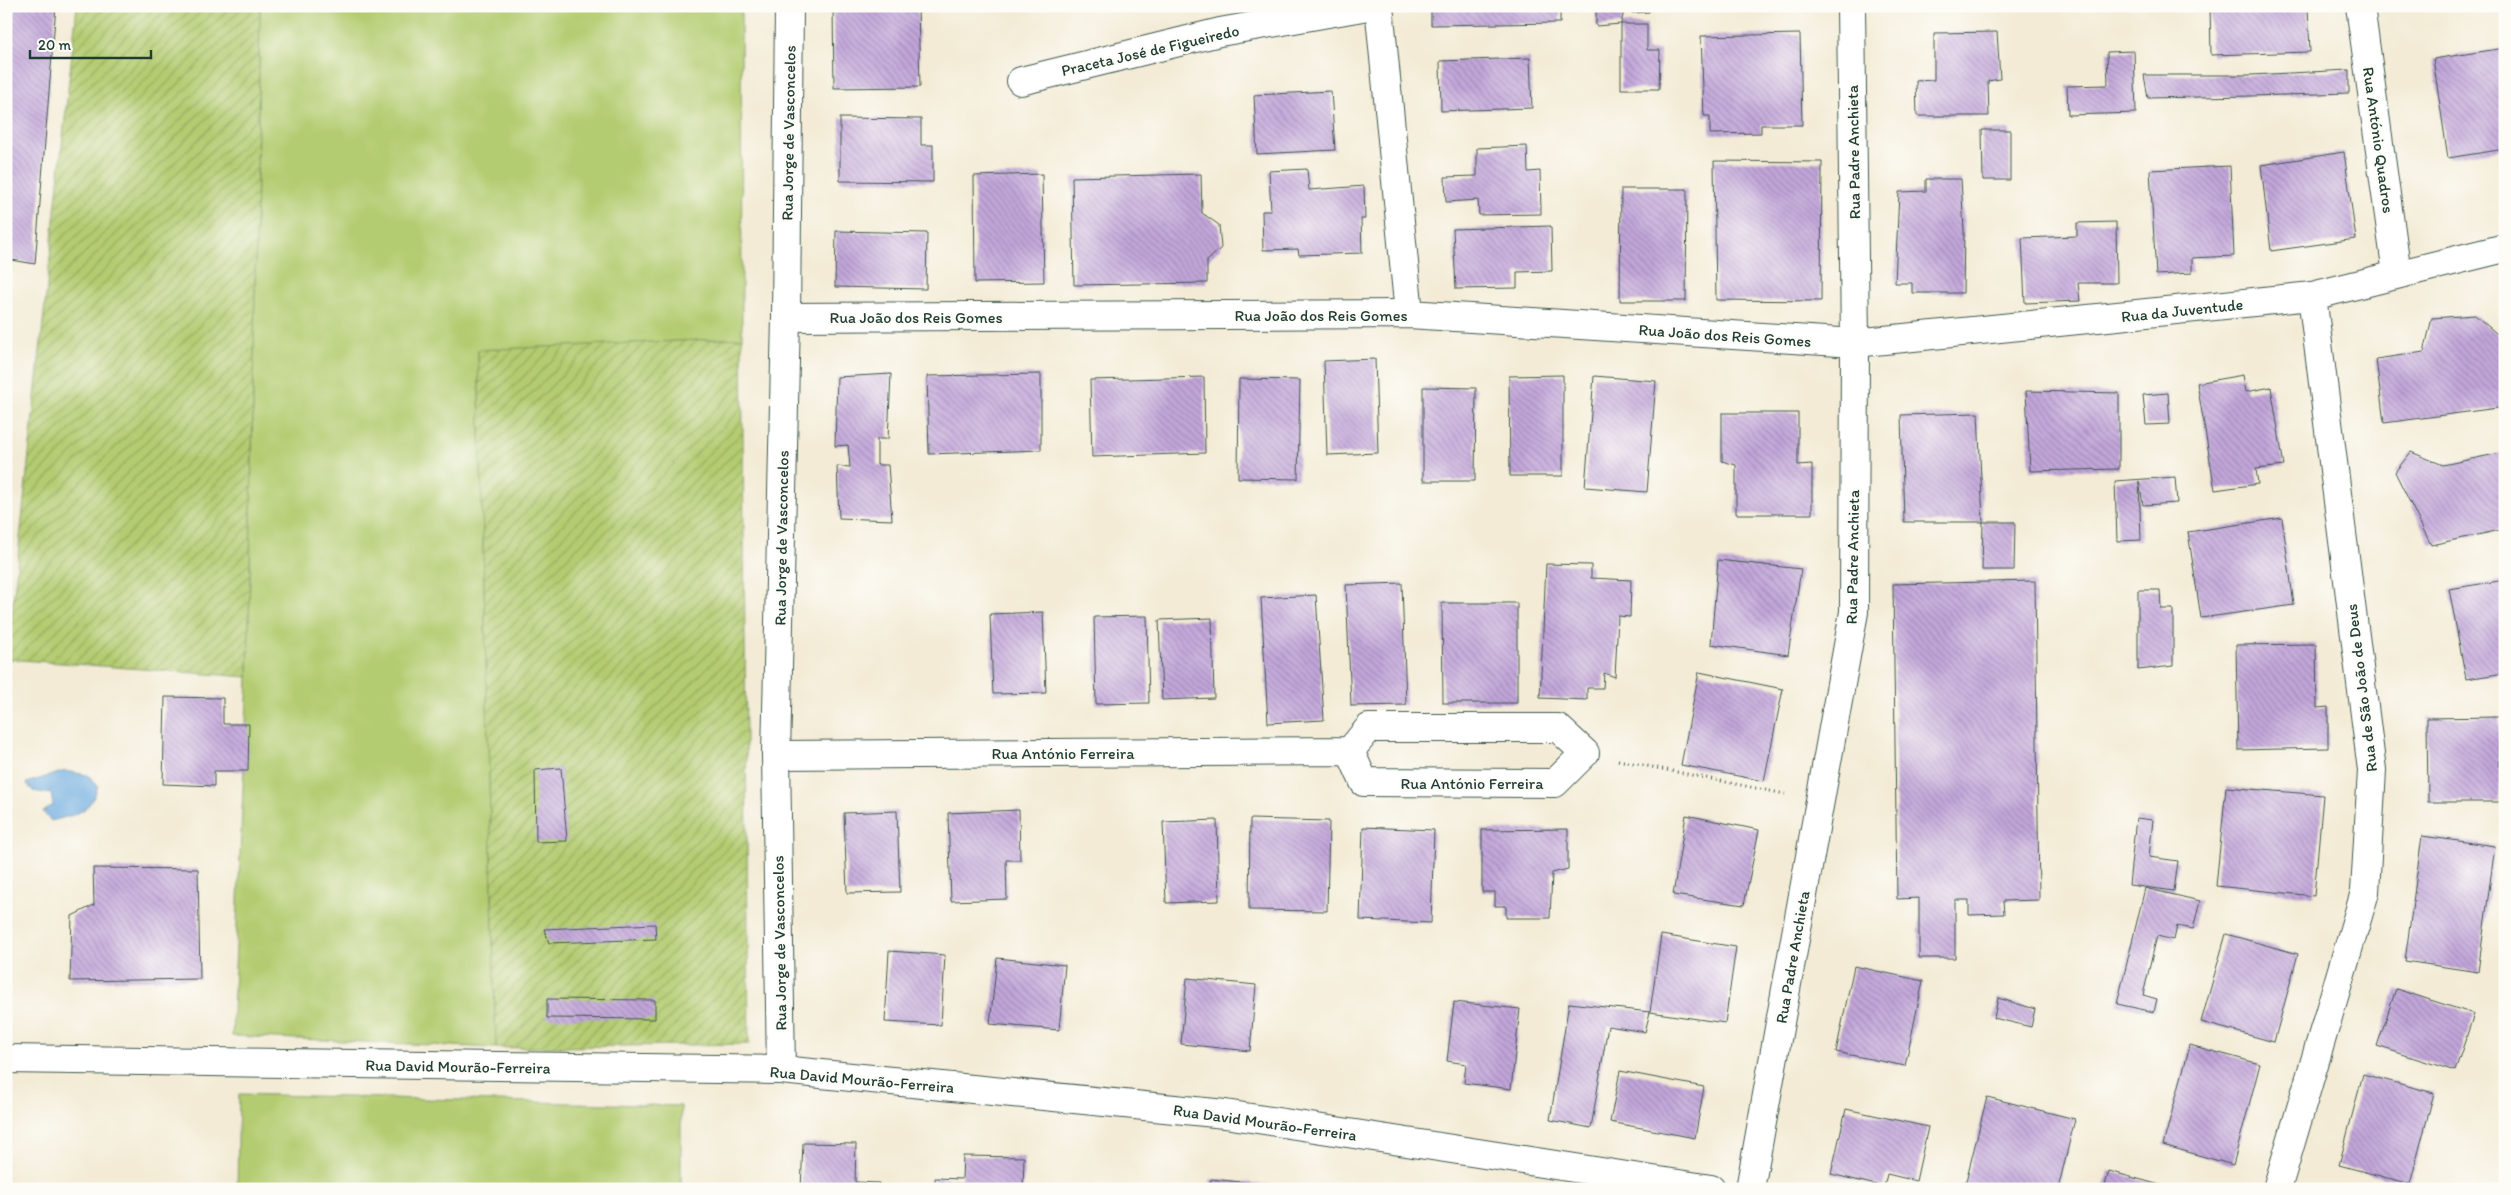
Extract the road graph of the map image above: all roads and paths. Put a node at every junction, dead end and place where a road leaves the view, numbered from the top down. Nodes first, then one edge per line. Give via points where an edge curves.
1 (789, 6) edge
2 (1368, 6) edge
3 (1379, 6) edge
4 (1851, 6) edge
5 (2360, 6) edge
6 (1021, 81) dead end
7 (2505, 248) edge
8 (2397, 274) junction
9 (2312, 296) junction
10 (1409, 314) junction
11 (786, 317) junction
12 (1855, 343) junction
13 (1350, 752) junction
14 (1585, 753) junction
15 (776, 756) junction
16 (1820, 801) junction
17 (6, 1060) edge
18 (781, 1070) junction
19 (1711, 1189) edge
20 (1750, 1189) edge
21 (2276, 1189) edge

1 - 11 street, Rua Jorge de Vasconcelos
2 - 6 street, Praceta José de Figueiredo via 1220,32
3 - 10 street
4 - 12 street, Rua Padre Anchieta
5 - 8 street, Rua António Quadros
7 - 8 street, Rua da Juventude
8 - 9 street, Rua da Juventude
9 - 12 street, Rua da Juventude
9 - 21 street, Rua de São João de Deus via 2372,770 2365,892
10 - 11 street, Rua João dos Reis Gomes
10 - 12 street, Rua João dos Reis Gomes
11 - 15 street, Rua Jorge de Vasconcelos
12 - 16 street, Rua Padre Anchieta via 1854,612
13 - 14 street via 1369,728 1558,728
13 - 14 street, Rua António Ferreira via 1364,782 1555,783
13 - 15 street, Rua António Ferreira
14 - 16 path
15 - 18 street, Rua Jorge de Vasconcelos
16 - 20 street, Rua Padre Anchieta
17 - 18 street, Rua David Mourão-Ferreira
18 - 19 street, Rua David Mourão-Ferreira via 1225,1114

